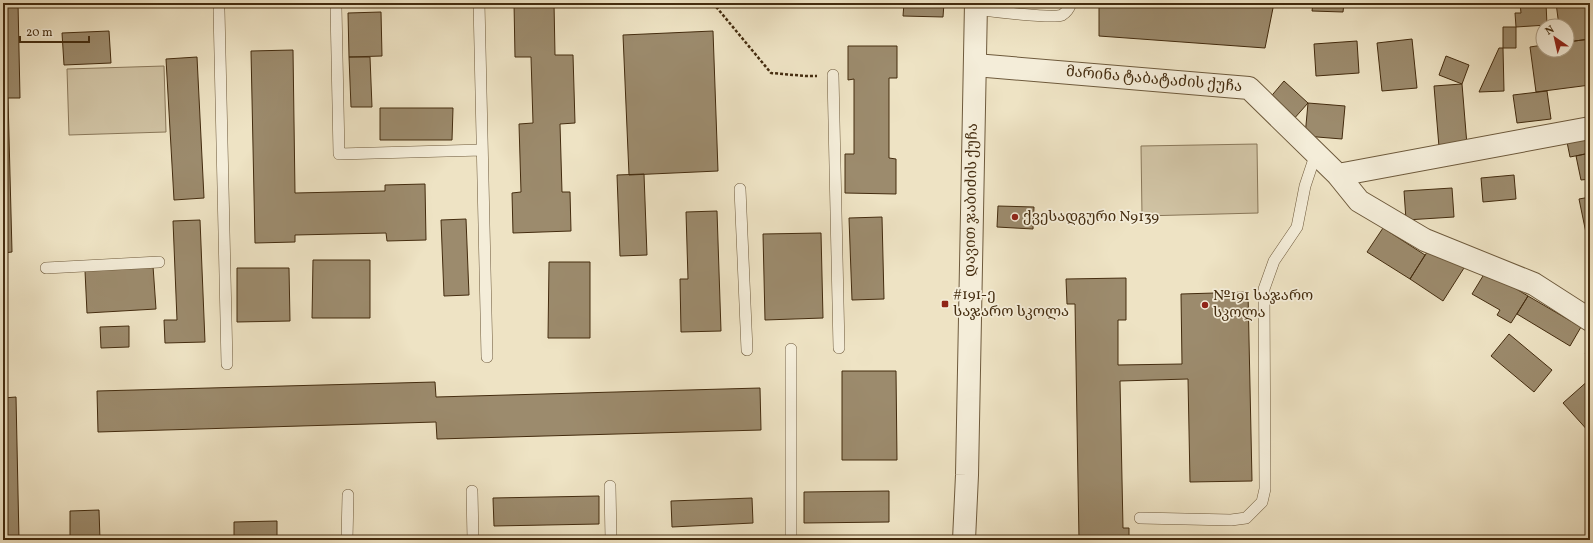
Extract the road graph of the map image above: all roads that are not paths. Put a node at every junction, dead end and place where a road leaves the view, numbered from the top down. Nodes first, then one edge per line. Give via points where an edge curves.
1 (479, 3) edge
2 (1071, 3) edge
3 (976, 6) edge
4 (336, 7) dead end
5 (219, 10) dead end
6 (975, 65) junction
7 (833, 75) dead end
8 (1590, 128) edge
9 (482, 150) junction
10 (1316, 153) junction
11 (1338, 175) junction
12 (740, 189) dead end
13 (159, 262) dead end
14 (46, 268) dead end
15 (1590, 320) edge
16 (839, 348) dead end
17 (791, 349) dead end
18 (747, 350) dead end
19 (487, 357) dead end
20 (227, 364) dead end
21 (610, 486) dead end
22 (472, 491) dead end
23 (348, 495) dead end
24 (1140, 518) dead end
25 (347, 540) edge
26 (473, 540) edge
27 (611, 540) edge
28 (791, 540) edge
29 (964, 540) edge

1 - 9 lane
2 - 3 lane via 1069,9 1060,16
3 - 6 street, დავით ჯაბიძის ქუჩა
4 - 9 lane via 339,154
5 - 20 lane
6 - 10 street, მარინა ტაბატაძის ქუჩა via 1249,88
6 - 29 street, დავით ჯაბიძის ქუჩა
7 - 16 lane
8 - 11 street
9 - 19 lane
10 - 11 street, მარინა ტაბატაძის ქუჩა
10 - 24 lane via 1305,186 1297,227 1274,261 1264,289 1265,489 1262,502 1246,518 1231,520
11 - 15 street, მარინა ტაბატაძის ქუჩა via 1359,201 1425,240 1534,284
12 - 18 lane
13 - 14 lane
17 - 28 lane
21 - 27 lane
22 - 26 lane
23 - 25 lane

